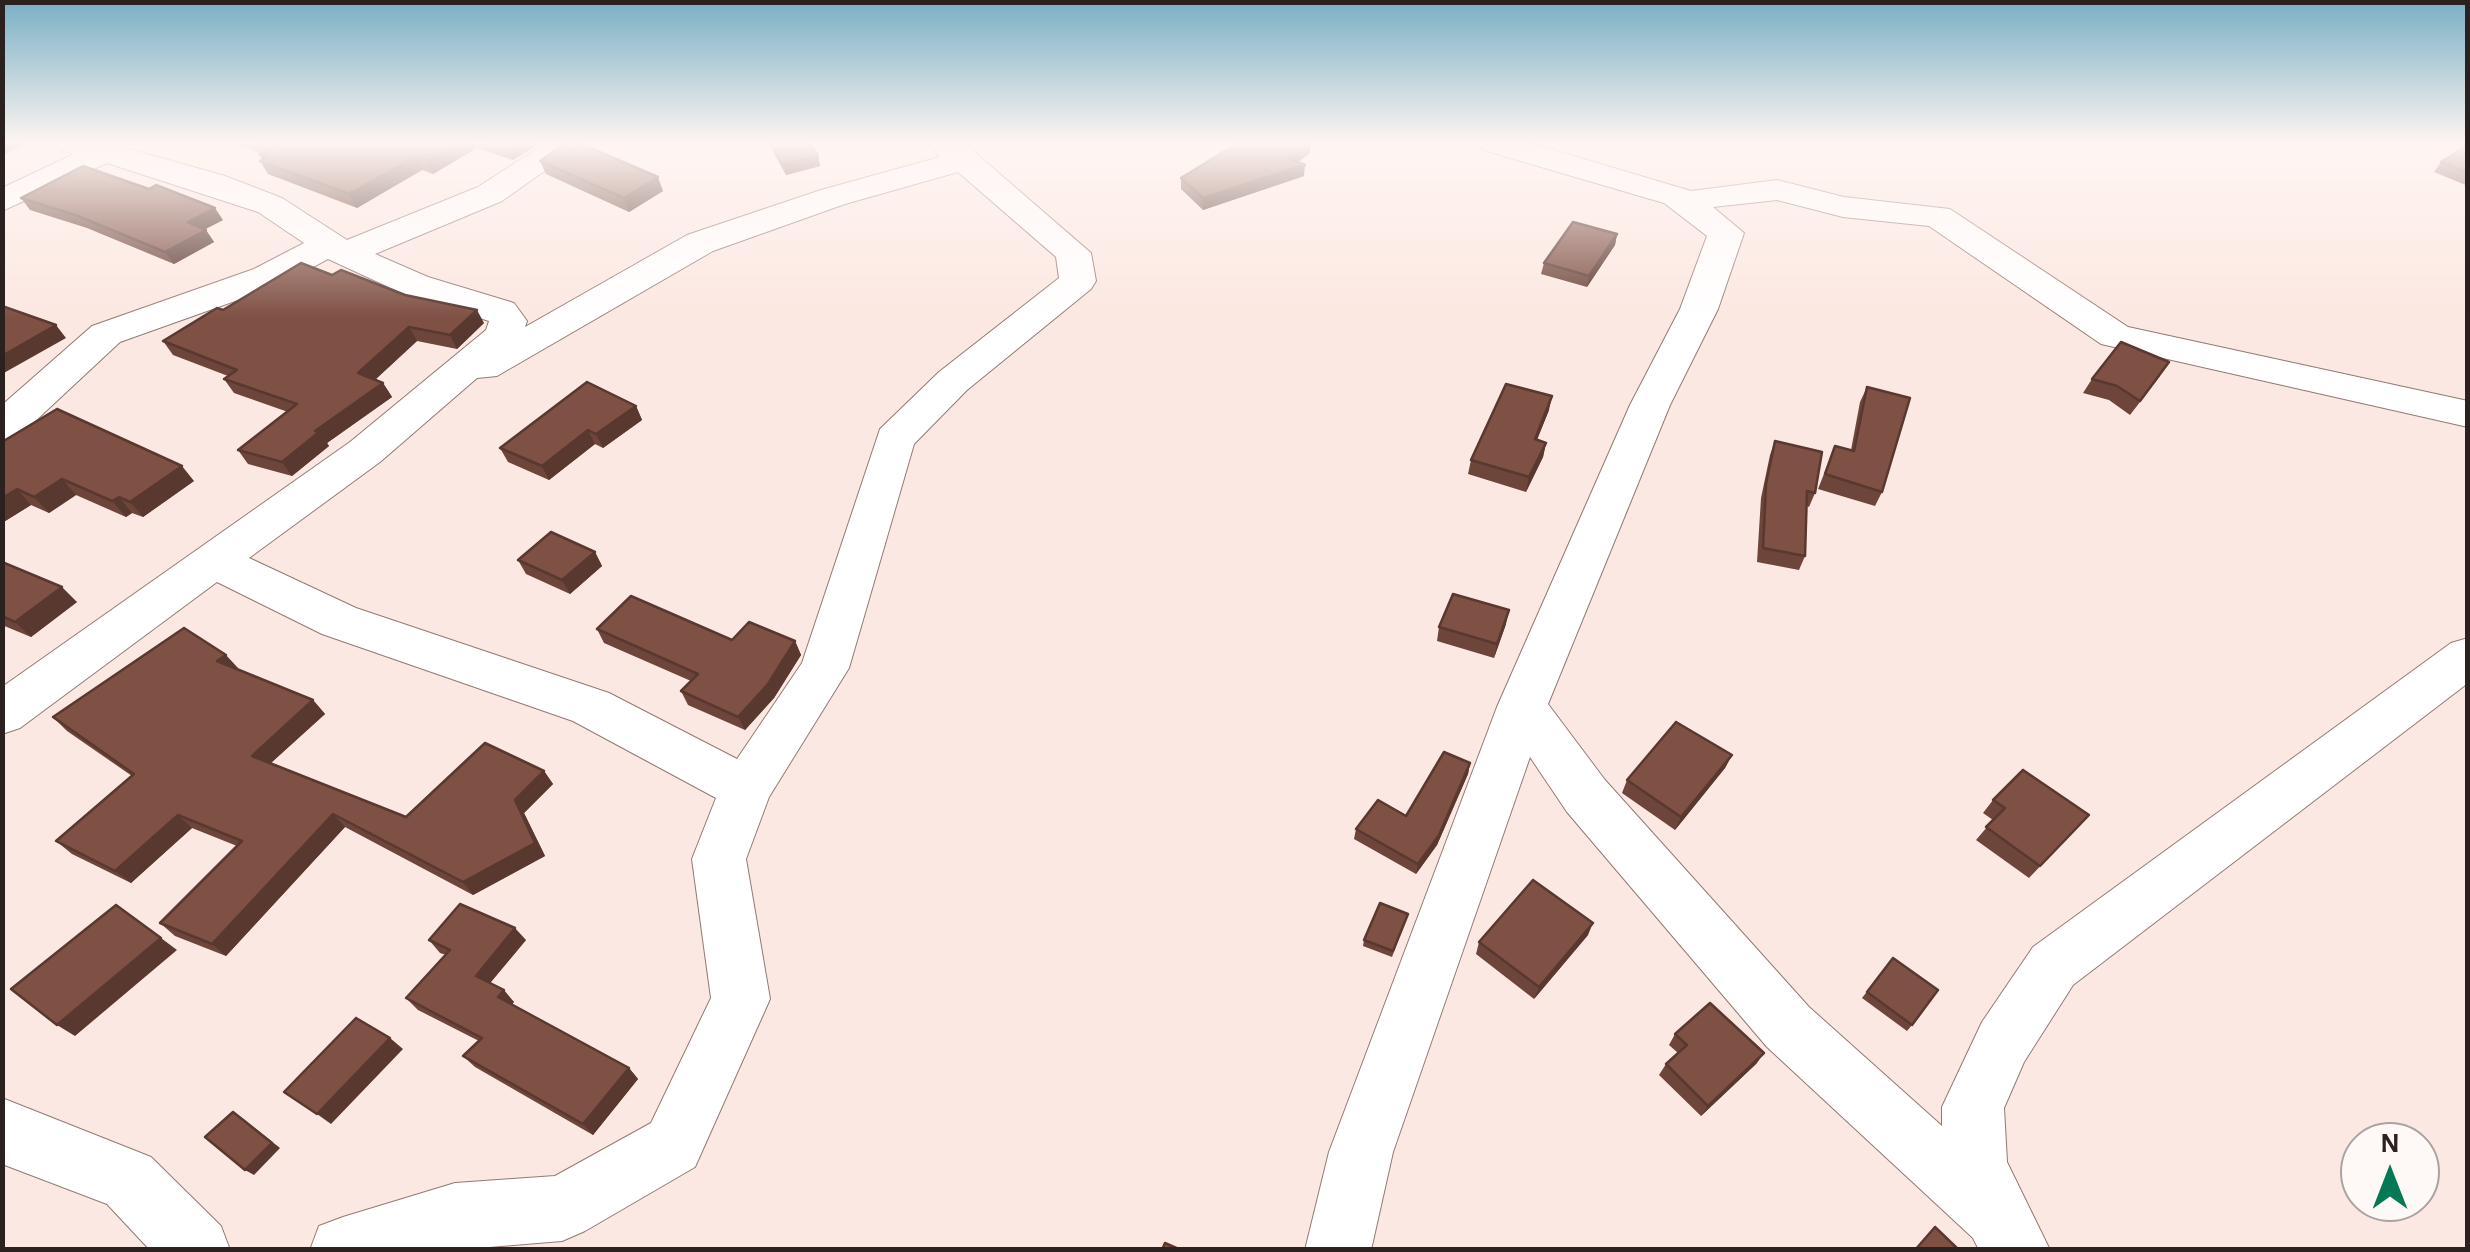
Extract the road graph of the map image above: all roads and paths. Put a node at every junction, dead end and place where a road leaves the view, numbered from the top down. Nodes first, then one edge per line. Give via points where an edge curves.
1 (258, 201) edge
2 (469, 201) edge
3 (821, 201) edge
4 (1012, 201) edge
5 (1684, 201) edge
6 (1698, 201) edge
7 (1821, 201) edge
8 (1690, 206) junction
9 (337, 249) junction
10 (436, 392) junction
11 (2468, 414) edge
12 (2, 428) edge
13 (214, 561) junction
14 (2468, 656) edge
15 (1522, 707) junction
16 (2, 714) edge
17 (746, 788) junction
18 (2, 1128) edge
19 (2008, 1235) edge
20 (197, 1250) edge
21 (343, 1250) edge
22 (1338, 1250) edge

1 - 9 street
2 - 9 street
3 - 10 street via 700,243
4 - 17 street via 1073,253 1078,281 953,381 895,439 825,668
5 - 8 street
6 - 8 street
7 - 11 street via 1938,216 2115,336
8 - 15 street via 1726,233 1699,309 1650,404
9 - 10 street via 415,285 501,311 508,322 504,335
9 - 12 street via 106,334
10 - 13 street
13 - 16 street
13 - 17 street via 339,621 591,707
14 - 19 street via 2053,966 1972,1107 1975,1163
15 - 19 street via 1586,796 1788,1027
15 - 22 street via 1361,1152
17 - 21 street via 720,859 741,999 673,1145 562,1208 455,1216
18 - 20 street via 128,1180

